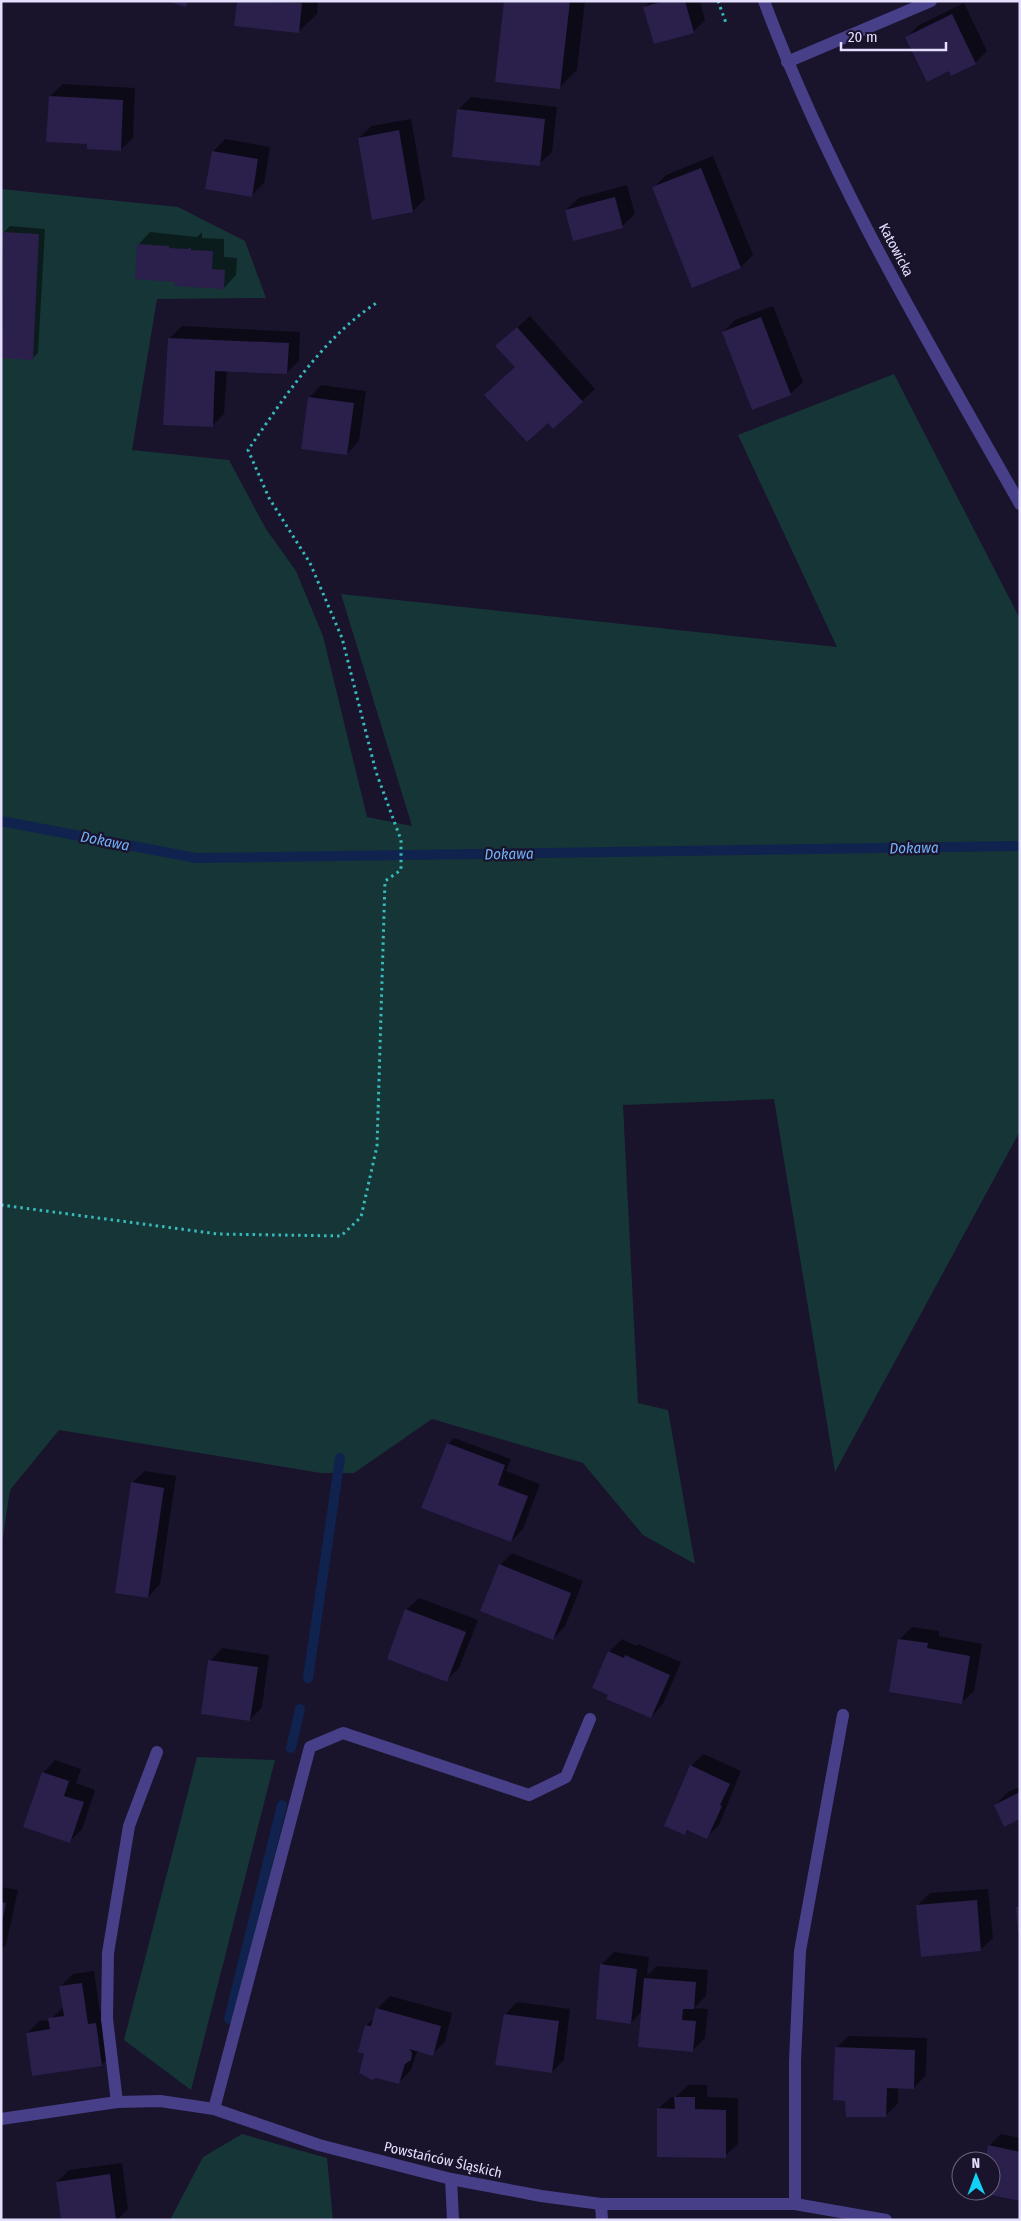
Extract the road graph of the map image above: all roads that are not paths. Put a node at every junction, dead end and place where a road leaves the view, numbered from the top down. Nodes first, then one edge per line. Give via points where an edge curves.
1 (764, 1) edge
2 (931, 1) edge
3 (787, 62) junction
4 (1020, 504) edge
5 (843, 1715) dead end
6 (590, 1719) dead end
7 (157, 1752) dead end
8 (117, 2102) junction
9 (214, 2109) junction
10 (1, 2119) edge
11 (451, 2180) junction
12 (601, 2204) junction
13 (795, 2204) junction
14 (454, 2220) edge
15 (602, 2220) edge
16 (886, 2220) edge

1 - 3 street, Katowicka
2 - 3 street
3 - 4 street, Katowicka via 848,193
5 - 13 street via 800,1951 795,2061
6 - 9 street via 566,1778 529,1794 343,1733 310,1747
7 - 8 street via 130,1826 108,1953 107,2018
8 - 9 street, Powstańców Śląskich via 160,2101
8 - 10 street, Powstańców Śląskich
9 - 11 street, Powstańców Śląskich via 319,2145
11 - 12 street, Powstańców Śląskich
11 - 14 street
12 - 13 street, Powstańców Śląskich
12 - 15 street
13 - 16 street, Powstańców Śląskich

